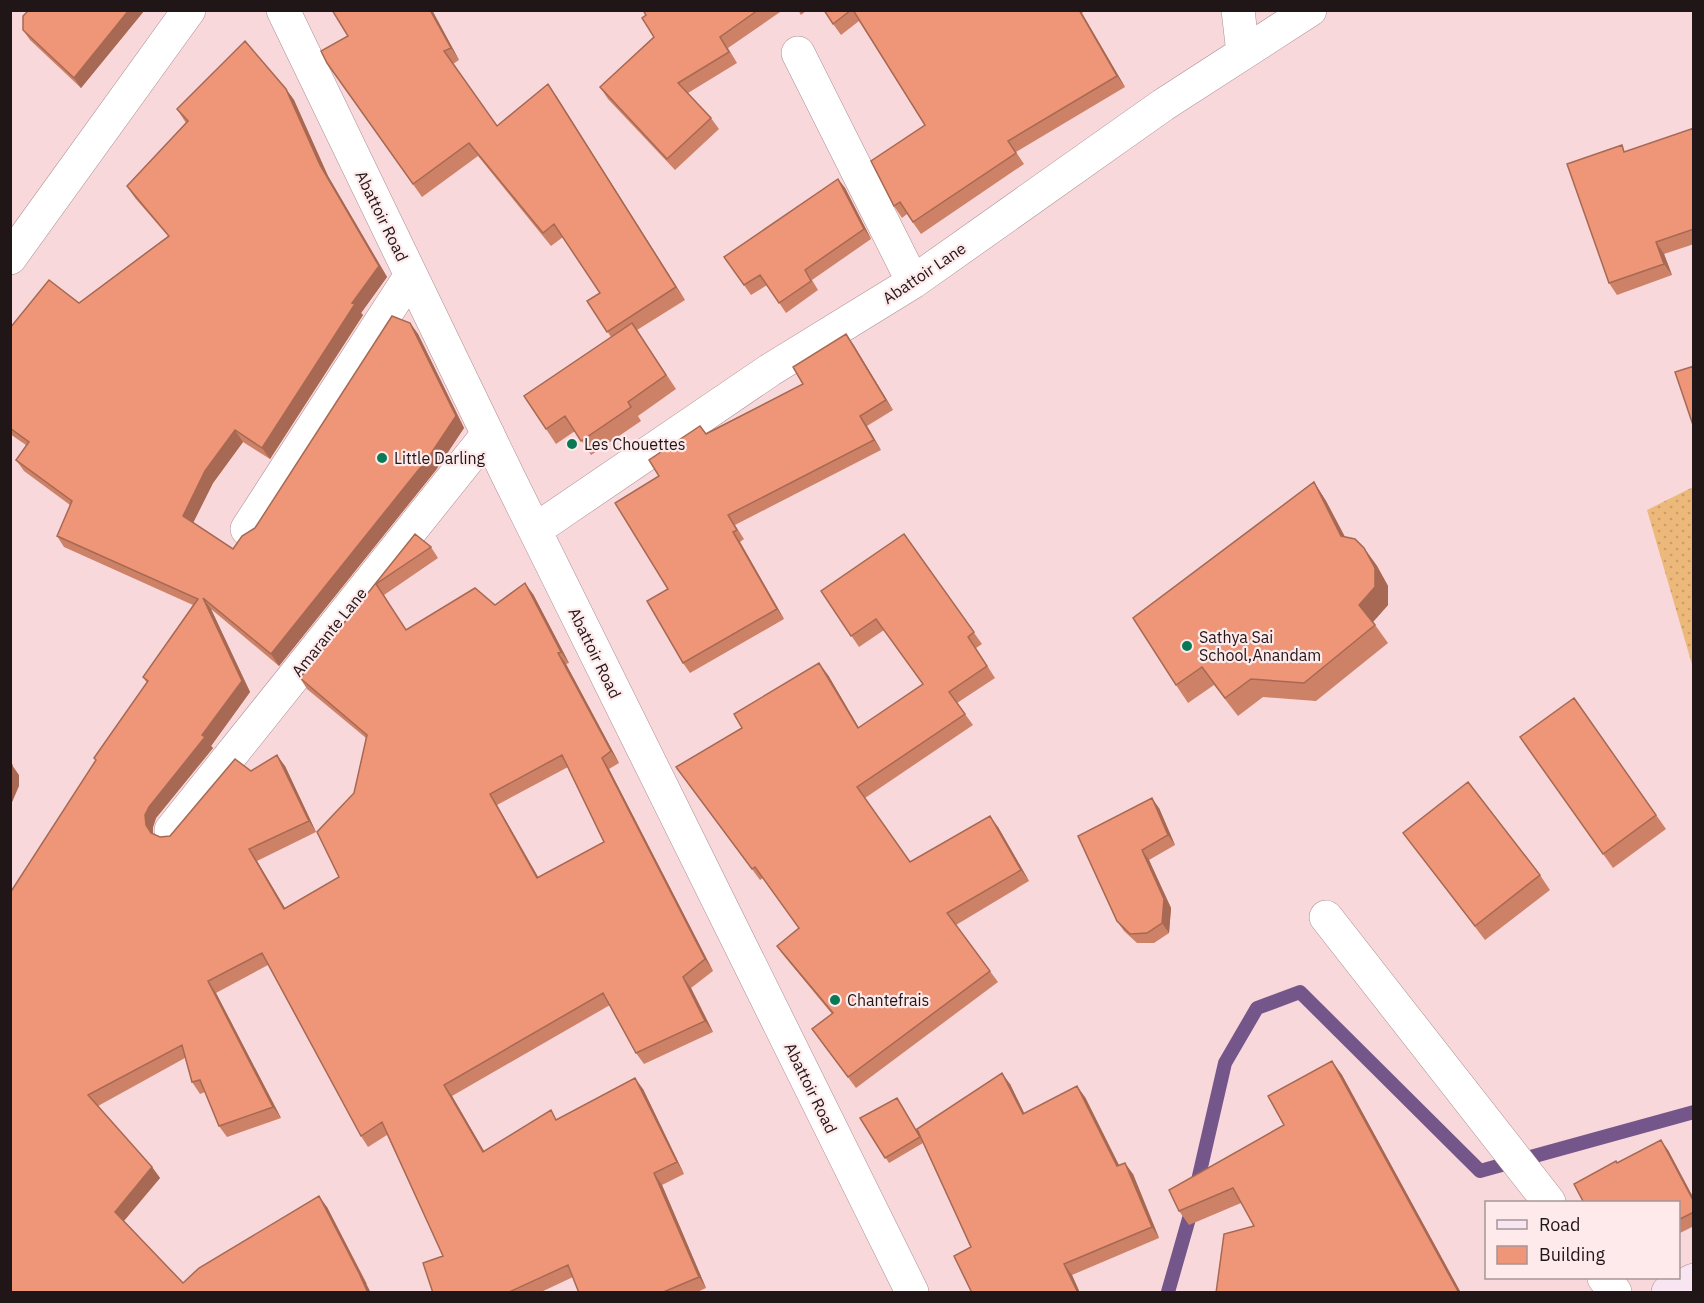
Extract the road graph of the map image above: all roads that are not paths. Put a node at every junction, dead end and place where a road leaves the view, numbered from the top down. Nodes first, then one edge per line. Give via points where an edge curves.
1 (189, 10) edge
2 (283, 10) edge
3 (1238, 10) edge
4 (1310, 10) edge
5 (798, 53) dead end
6 (1244, 53) junction
7 (10, 258) edge
8 (411, 274) junction
9 (913, 282) junction
10 (488, 434) junction
11 (247, 529) dead end
12 (535, 530) junction
13 (171, 830) dead end
14 (1326, 917) dead end
15 (1545, 1197) edge
16 (1605, 1279) edge
17 (1694, 1280) edge
18 (912, 1293) edge
19 (1615, 1293) edge
20 (1668, 1293) edge

1 - 7 street
2 - 8 street, Abattoir Road
3 - 6 street
4 - 6 street, Abattoir Lane
5 - 9 street
6 - 9 street, Abattoir Lane via 1163,105
8 - 10 street, Abattoir Road
8 - 11 street
9 - 12 street, Abattoir Lane via 770,370
10 - 12 street, Abattoir Road
10 - 13 street, Amarante Lane
12 - 18 street, Abattoir Road
14 - 15 street
16 - 19 street
17 - 20 main road

